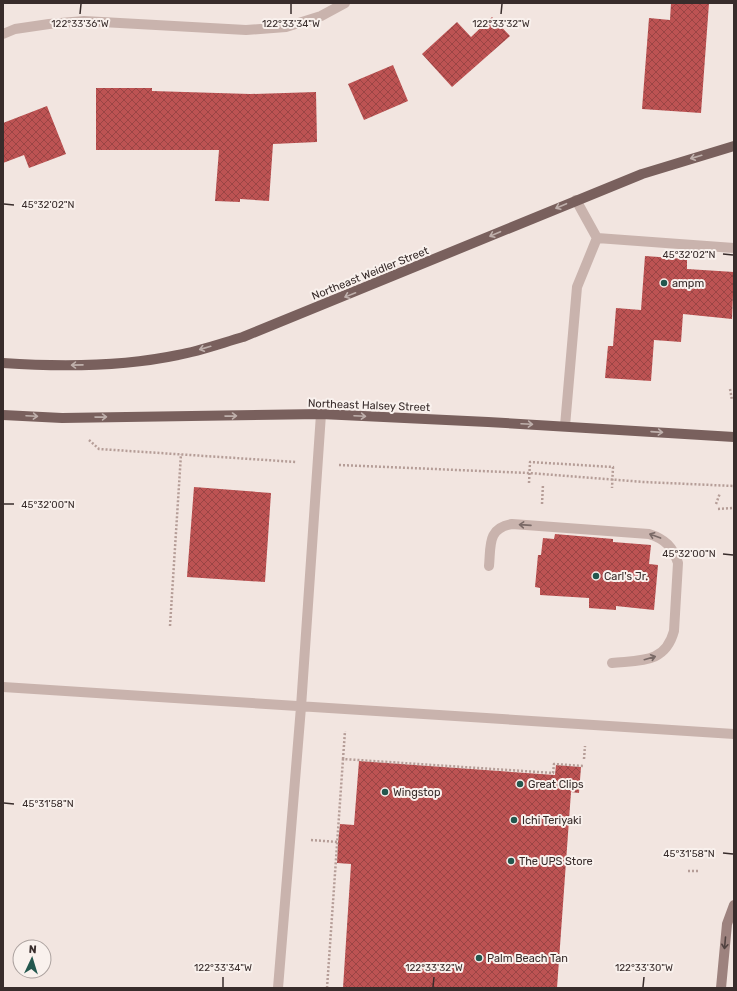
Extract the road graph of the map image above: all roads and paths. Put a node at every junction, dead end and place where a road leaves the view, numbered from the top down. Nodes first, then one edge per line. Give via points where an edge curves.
1 (345, 3) edge
2 (3, 34) edge
3 (734, 146) edge
4 (576, 200) junction
5 (597, 238) junction
6 (734, 248) edge
7 (3, 363) edge
8 (730, 389) dead end
9 (732, 400) dead end
10 (321, 414) junction
11 (3, 415) edge
12 (62, 418) junction
13 (565, 426) junction
14 (734, 437) edge
15 (181, 454) junction
16 (318, 464) junction
17 (530, 473) junction
18 (612, 478) junction
19 (529, 483) dead end
20 (734, 486) edge
21 (612, 488) dead end
22 (720, 494) dead end
23 (716, 504) dead end
24 (733, 508) dead end
25 (718, 509) dead end
26 (489, 566) dead end
27 (170, 626) dead end
28 (612, 663) dead end
29 (3, 687) edge
30 (301, 707) junction
31 (347, 710) junction
32 (734, 734) edge
33 (343, 759) junction
34 (584, 766) dead end
35 (688, 871) dead end
36 (699, 871) dead end
37 (734, 905) edge
38 (278, 988) edge
39 (327, 988) edge
40 (721, 988) edge

1 - 2 street via 320,16 286,27 246,30 84,21 15,29
3 -> 4 main road, Northeast Weidler Street via 642,174
4 - 5 street
4 -> 7 main road, Northeast Weidler Street via 243,337 179,355 127,363 42,366
5 - 6 street
5 - 13 street via 576,287
8 - 9 path
12 -> 10 main road, Northeast Halsey Street
10 -> 13 main road, Northeast Halsey Street
10 - 16 street
11 -> 12 main road, Northeast Halsey Street
12 - 15 path via 99,449
13 -> 14 main road, Northeast Halsey Street
15 - 16 path
15 - 27 path
16 - 17 path
16 - 30 street
17 - 18 path
17 - 18 path via 530,462 613,467
17 - 19 path
18 - 20 path
18 - 21 path
22 - 23 path
24 - 25 path
28 -> 26 street via 656,657 671,641 674,631 678,563 675,553 668,544 659,537 649,534 512,524 500,527 492,537
29 - 30 street
30 - 31 street
30 - 38 street
31 - 32 street
31 - 33 path
33 - 34 path via 553,773 554,764
33 - 39 path
35 - 36 path
37 -> 40 main road via 727,924

